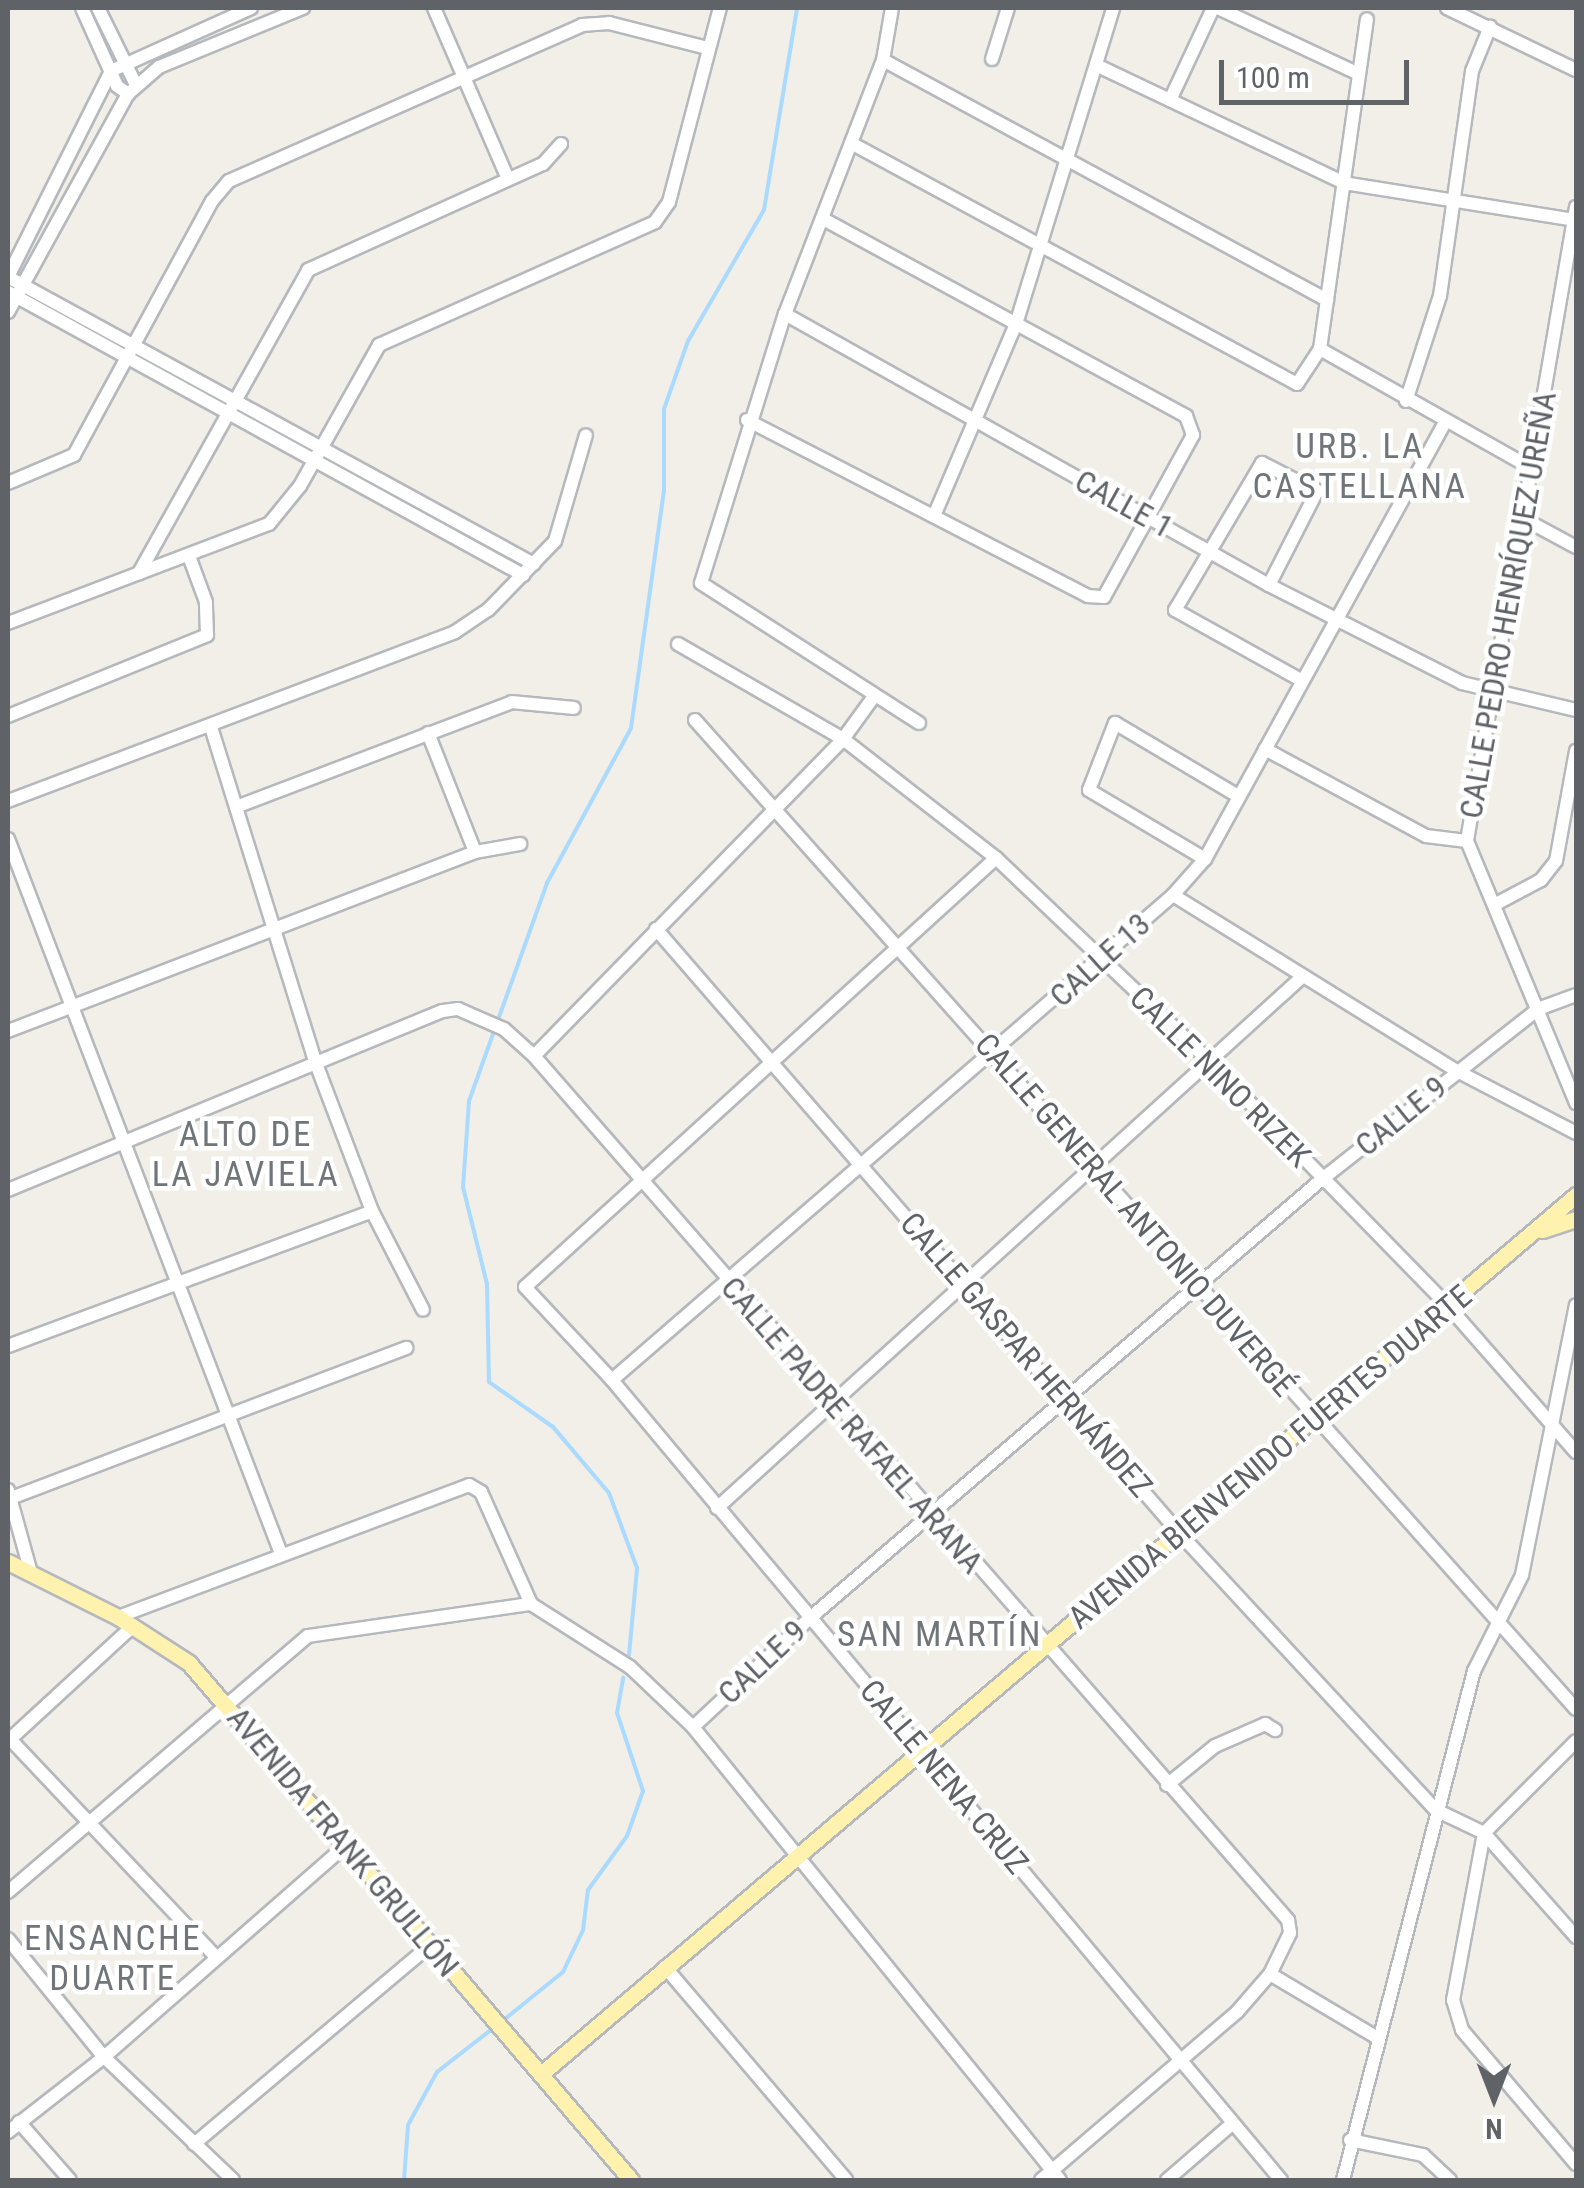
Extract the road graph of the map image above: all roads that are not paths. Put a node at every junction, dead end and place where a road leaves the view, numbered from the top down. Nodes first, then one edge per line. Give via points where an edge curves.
1 (82, 8) edge
2 (98, 8) edge
3 (252, 8) edge
4 (303, 8) edge
5 (434, 8) edge
6 (720, 8) edge
7 (892, 8) edge
8 (1008, 8) edge
9 (1113, 8) edge
10 (1216, 8) edge
11 (1447, 8) edge
12 (1366, 19) dead end
13 (1490, 27) junction
14 (707, 48) junction
15 (883, 60) junction
16 (992, 60) dead end
17 (125, 62) junction
18 (1096, 64) junction
19 (1576, 70) edge
20 (112, 71) junction
21 (1357, 72) junction
22 (464, 76) junction
23 (132, 89) junction
24 (1170, 100) junction
25 (561, 144) dead end
26 (851, 144) junction
27 (1069, 159) junction
28 (508, 178) junction
29 (1344, 184) junction
30 (1451, 204) junction
31 (1576, 215) edge
32 (823, 218) junction
33 (1042, 246) junction
34 (8, 277) edge
35 (15, 290) edge
36 (1326, 300) junction
37 (8, 312) edge
38 (785, 314) junction
39 (1016, 324) junction
40 (1320, 350) junction
41 (129, 354) junction
42 (1406, 401) junction
43 (230, 407) junction
44 (747, 420) junction
45 (975, 420) junction
46 (1445, 422) junction
47 (586, 435) dead end
48 (317, 446) junction
49 (311, 460) junction
50 (1531, 468) junction
51 (8, 483) edge
52 (934, 516) junction
53 (1148, 517) junction
54 (1524, 519) junction
55 (1576, 546) edge
56 (1208, 551) junction
57 (190, 556) junction
58 (534, 564) junction
59 (139, 573) junction
60 (522, 574) junction
61 (1269, 584) junction
62 (1335, 614) junction
63 (8, 623) edge
64 (678, 644) dead end
65 (1301, 680) junction
66 (1493, 691) junction
67 (876, 695) junction
68 (574, 708) dead end
69 (1576, 710) edge
70 (8, 716) edge
71 (695, 720) dead end
72 (918, 723) dead end
73 (211, 727) junction
74 (428, 733) junction
75 (843, 738) junction
76 (1265, 749) junction
77 (1576, 752) edge
78 (1238, 796) junction
79 (8, 801) edge
80 (236, 807) junction
81 (774, 810) junction
82 (8, 840) edge
83 (1468, 841) junction
84 (520, 844) dead end
85 (475, 852) junction
86 (996, 858) junction
87 (1205, 859) junction
88 (1173, 896) junction
89 (1494, 905) junction
90 (656, 929) junction
91 (274, 930) junction
92 (898, 946) junction
93 (1101, 958) junction
94 (1303, 976) junction
95 (1576, 995) edge
96 (68, 1004) junction
97 (1538, 1010) junction
98 (8, 1031) edge
99 (534, 1056) junction
100 (994, 1056) junction
101 (315, 1061) junction
102 (1212, 1063) junction
103 (768, 1064) junction
104 (1457, 1071) junction
105 (1576, 1103) edge
106 (1576, 1134) edge
107 (122, 1146) junction
108 (865, 1167) junction
109 (1091, 1168) junction
110 (1320, 1180) junction
111 (640, 1181) junction
112 (8, 1190) edge
113 (1576, 1195) edge
114 (372, 1211) junction
115 (1576, 1219) edge
116 (1542, 1230) junction
117 (728, 1281) junction
118 (964, 1284) junction
119 (174, 1285) junction
120 (1200, 1286) junction
121 (1576, 1305) edge
122 (1448, 1306) junction
123 (423, 1310) dead end
124 (8, 1346) edge
125 (406, 1348) dead end
126 (612, 1380) junction
127 (830, 1402) junction
128 (1064, 1404) junction
129 (226, 1414) junction
130 (1315, 1421) junction
131 (1553, 1425) junction
132 (1576, 1452) edge
133 (9, 1494) edge
134 (717, 1508) junction
135 (929, 1516) junction
136 (1181, 1535) junction
137 (280, 1550) junction
138 (8, 1562) edge
139 (31, 1574) junction
140 (531, 1604) junction
141 (810, 1618) junction
142 (125, 1622) junction
143 (1500, 1625) junction
144 (1044, 1648) junction
145 (226, 1702) junction
146 (1576, 1709) edge
147 (692, 1727) junction
148 (1275, 1730) dead end
149 (9, 1740) edge
150 (1576, 1741) edge
151 (922, 1751) junction
152 (1168, 1785) junction
153 (1436, 1810) junction
154 (87, 1820) junction
155 (1484, 1833) junction
156 (347, 1844) junction
157 (796, 1856) junction
158 (8, 1892) edge
159 (1576, 1937) edge
160 (8, 1939) edge
161 (430, 1945) junction
162 (214, 1955) junction
163 (665, 1967) junction
164 (1270, 1974) junction
165 (1376, 2037) junction
166 (104, 2058) junction
167 (1180, 2059) junction
168 (541, 2074) junction
169 (1234, 2124) junction
170 (13, 2127) edge
171 (1350, 2140) junction
172 (194, 2144) junction
173 (1576, 2164) edge
174 (1051, 2177) edge
175 (227, 2179) edge
176 (70, 2180) edge
177 (630, 2180) edge
178 (846, 2180) edge
179 (1167, 2180) edge
180 (1280, 2180) edge
181 (1343, 2180) edge
182 (1450, 2180) edge

1 - 20 street
2 - 17 street
3 - 17 street
4 - 23 street via 159,67
5 - 22 street
6 - 14 street
7 - 15 street
8 - 16 street
9 - 18 street
10 - 21 street
10 - 24 street
11 - 13 street
12 - 21 street
13 - 19 street
13 - 30 street via 1472,71
14 - 22 street via 609,23 582,24
14 - 48 street via 669,202 655,222 379,344
15 - 26 street
15 - 27 street
17 - 20 street
17 - 23 street
18 - 24 street
18 - 27 street
20 - 23 street
20 - 34 street
21 - 29 street
22 - 28 street
22 - 41 street via 229,181
23 - 35 street
24 - 29 street
25 - 28 street via 543,164
26 - 32 street
26 - 33 street
27 - 33 street
27 - 36 street
28 - 43 street via 308,270
29 - 30 street
29 - 36 street
30 - 31 street
30 - 42 street via 1440,296
31 - 50 street, CALLE PEDRO HENRÍQUEZ UREÑA
32 - 38 street
32 - 39 street
33 - 39 street
33 - 40 street via 1296,384
34 - 35 street
35 - 37 street
35 - 41 street
36 - 40 street
38 - 44 street
38 - 45 street, CALLE 1
39 - 45 street
39 - 53 street via 1193,423
40 - 42 street
41 - 43 street
41 - 51 street via 74,455
42 - 46 street
43 - 48 street
43 - 49 street
43 - 59 street
44 - 52 street
44 - 67 street via 700,584
45 - 52 street
45 - 53 street, CALLE 1
46 - 50 street
46 - 62 street, CALLE 13
47 - 58 street via 555,541
48 - 49 street
48 - 58 street
49 - 57 street via 268,524
49 - 60 street
50 - 54 street, CALLE PEDRO HENRÍQUEZ UREÑA
52 - 53 street via 1088,596 1104,596
53 - 56 street, CALLE 1
54 - 55 street
54 - 66 street, CALLE PEDRO HENRÍQUEZ UREÑA
56 - 61 street, CALLE 1
56 - 61 street via 1256,466 1270,465 1313,486 1317,500
56 - 65 street via 1175,610
57 - 59 street
57 - 70 street via 206,602 207,635
58 - 60 street
59 - 63 street
60 - 73 street via 455,632
61 - 62 street, CALLE 1
62 - 65 street, CALLE 13
62 - 66 street, CALLE 1 via 1462,683
64 - 75 street, CALLE NINO RIZEK
65 - 76 street, CALLE 13
66 - 69 street, CALLE 1
66 - 83 street, CALLE PEDRO HENRÍQUEZ UREÑA
67 - 72 street
67 - 75 street
68 - 74 street via 512,702
71 - 81 street, CALLE GENERAL ANTONIO DUVERGÉ
73 - 79 street
73 - 80 street
74 - 80 street
74 - 85 street
75 - 81 street
75 - 86 street, CALLE NINO RIZEK
76 - 78 street, CALLE 13
76 - 83 street via 1426,836
77 - 89 street via 1556,861 1540,880
78 - 87 street, CALLE 13
78 - 87 street via 1115,723 1089,790
80 - 91 street
81 - 90 street
81 - 92 street, CALLE GENERAL ANTONIO DUVERGÉ
82 - 96 street
83 - 89 street, CALLE PEDRO HENRÍQUEZ UREÑA
84 - 85 street
85 - 91 street
86 - 92 street
86 - 93 street, CALLE NINO RIZEK
87 - 88 street, CALLE 13
88 - 93 street, CALLE 13
88 - 94 street
89 - 97 street, CALLE PEDRO HENRÍQUEZ UREÑA
90 - 99 street
90 - 103 street, CALLE GASPAR HERNÁNDEZ
91 - 96 street
91 - 101 street
92 - 100 street, CALLE GENERAL ANTONIO DUVERGÉ
92 - 103 street
93 - 100 street, CALLE 13
93 - 102 street, CALLE NINO RIZEK
94 - 102 street
94 - 104 street
95 - 97 street, CALLE 9
96 - 98 street
96 - 107 street
97 - 104 street, CALLE 9
97 - 105 street, CALLE PEDRO HENRÍQUEZ UREÑA
99 - 101 street, CALLE PADRE RAFAEL ARANA via 504,1029 458,1009
99 - 111 street, CALLE PADRE RAFAEL ARANA
100 - 108 street, CALLE 13
100 - 109 street, CALLE GENERAL ANTONIO DUVERGÉ
101 - 107 street
101 - 114 street
102 - 109 street
102 - 110 street, CALLE NINO RIZEK
103 - 108 street, CALLE GASPAR HERNÁNDEZ
103 - 111 street
104 - 106 street
104 - 110 street, CALLE 9
107 - 112 street
107 - 119 street
108 - 117 street, CALLE 13
108 - 118 street, CALLE GASPAR HERNÁNDEZ
109 - 118 street
109 - 120 street, CALLE GENERAL ANTONIO DUVERGÉ
110 - 120 street, CALLE 9
110 - 122 street, CALLE NINO RIZEK
111 - 117 street, CALLE PADRE RAFAEL ARANA
111 - 126 street, CALLE NENA CRUZ via 525,1287
113 - 116 main road, AVENIDA BIENVENIDO FUERTES DUARTE
114 - 119 street
114 - 123 street
115 - 116 main road, AVENIDA BIENVENIDO FUERTES DUARTE
116 - 122 main road, AVENIDA BIENVENIDO FUERTES DUARTE
117 - 126 street, CALLE 13
117 - 127 street, CALLE PADRE RAFAEL ARANA
118 - 127 street
118 - 128 street, CALLE GASPAR HERNÁNDEZ
119 - 124 street
119 - 129 street
120 - 128 street, CALLE 9
120 - 130 street, CALLE GENERAL ANTONIO DUVERGÉ
121 - 131 street
122 - 130 main road, AVENIDA BIENVENIDO FUERTES DUARTE
122 - 131 street, CALLE NINO RIZEK
125 - 129 street
126 - 134 street, CALLE NENA CRUZ
127 - 134 street
127 - 135 street, CALLE PADRE RAFAEL ARANA
128 - 135 street, CALLE 9
128 - 136 street, CALLE GASPAR HERNÁNDEZ
129 - 133 street
129 - 137 street
130 - 136 main road, AVENIDA BIENVENIDO FUERTES DUARTE
130 - 143 street, CALLE GENERAL ANTONIO DUVERGÉ
131 - 132 street, CALLE NINO RIZEK
131 - 143 street via 1522,1575
133 - 139 street
134 - 141 street, CALLE NENA CRUZ
135 - 141 street, CALLE 9
135 - 144 street, CALLE PADRE RAFAEL ARANA
136 - 144 main road, AVENIDA BIENVENIDO FUERTES DUARTE
136 - 153 street, CALLE GASPAR HERNÁNDEZ
137 - 140 street via 474,1484
137 - 142 street
138 - 139 main road, AVENIDA FRANK GRULLÓN
139 - 142 main road, AVENIDA FRANK GRULLÓN
140 - 145 street via 315,1633
140 - 147 street via 630,1666
141 - 147 street, CALLE 9
141 - 151 street, CALLE NENA CRUZ
142 - 145 main road, AVENIDA FRANK GRULLÓN via 188,1663
142 - 149 street
143 - 146 street, CALLE GENERAL ANTONIO DUVERGÉ
143 - 153 street via 1474,1672
144 - 151 main road, AVENIDA BIENVENIDO FUERTES DUARTE
144 - 152 street, CALLE PADRE RAFAEL ARANA
145 - 154 street
145 - 156 main road, AVENIDA FRANK GRULLÓN
147 - 157 street
148 - 152 street via 1265,1724 1214,1746
149 - 154 street
150 - 155 street
151 - 157 main road, AVENIDA BIENVENIDO FUERTES DUARTE
151 - 167 street, CALLE NENA CRUZ
152 - 164 street, CALLE PADRE RAFAEL ARANA via 1290,1927
153 - 155 street, CALLE GASPAR HERNÁNDEZ
153 - 165 street
154 - 158 street
154 - 162 street
155 - 159 street, CALLE GASPAR HERNÁNDEZ
155 - 173 street via 1453,1992 1458,2024
156 - 161 main road, AVENIDA FRANK GRULLÓN
156 - 162 street
157 - 163 main road, AVENIDA BIENVENIDO FUERTES DUARTE
157 - 174 street
160 - 166 street
161 - 168 main road, AVENIDA FRANK GRULLÓN
161 - 172 street
162 - 166 street
163 - 168 main road, AVENIDA BIENVENIDO FUERTES DUARTE
163 - 178 street
164 - 165 street
164 - 167 street
165 - 171 street
166 - 170 street
166 - 172 street
167 - 169 street, CALLE NENA CRUZ
167 - 174 street
168 - 177 main road, AVENIDA FRANK GRULLÓN
169 - 179 street
169 - 180 street, CALLE NENA CRUZ
170 - 176 street
171 - 181 street
171 - 182 street via 1423,2155
172 - 175 street

